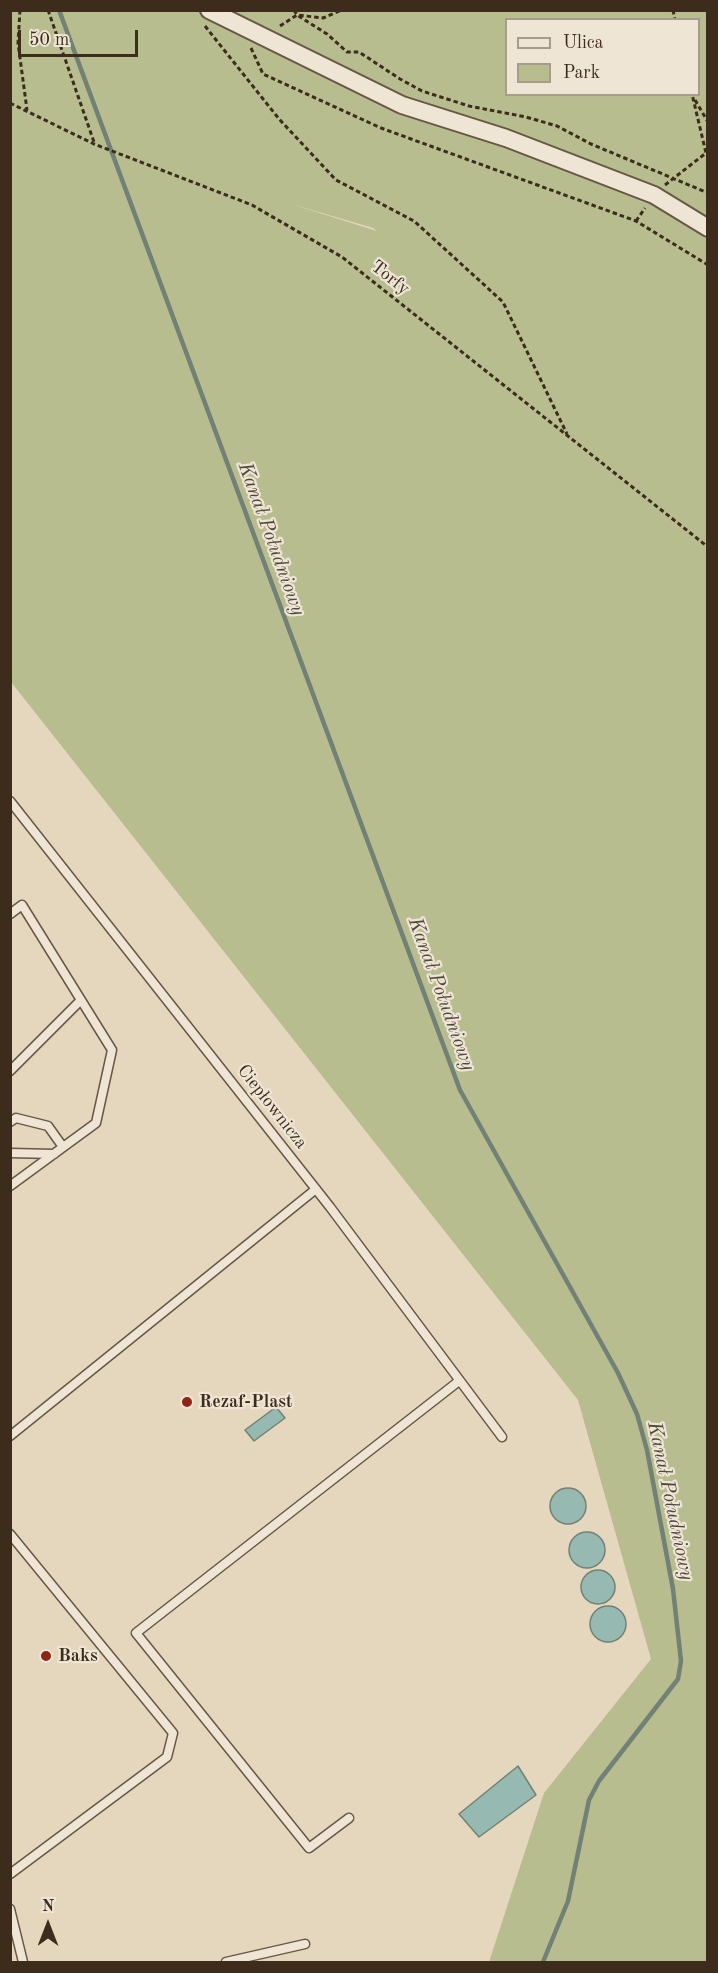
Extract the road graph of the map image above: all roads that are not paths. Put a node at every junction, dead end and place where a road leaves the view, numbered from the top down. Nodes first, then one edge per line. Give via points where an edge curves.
1 (205, 15) edge
2 (708, 228) edge
3 (10, 801) edge
4 (10, 914) edge
5 (81, 1000) junction
6 (10, 1071) edge
7 (10, 1122) edge
8 (63, 1147) junction
9 (10, 1153) edge
10 (54, 1154) junction
11 (11, 1184) edge
12 (316, 1189) junction
13 (459, 1381) junction
14 (10, 1436) edge
15 (502, 1437) dead end
16 (10, 1534) edge
17 (350, 1818) dead end
18 (10, 1874) edge
19 (10, 1909) edge
20 (305, 1944) dead end
21 (23, 1962) edge
22 (226, 1962) edge

1 - 2 street via 402,105 506,138 654,195
3 - 12 lane, Ciepłownicza
4 - 5 lane via 22,905
5 - 6 lane
5 - 8 lane via 112,1050 96,1123
7 - 8 lane via 16,1118 48,1126
8 - 10 lane
9 - 10 lane
10 - 11 lane
12 - 13 lane, Ciepłownicza
12 - 14 lane
13 - 15 lane, Ciepłownicza
13 - 17 lane via 136,1633 309,1848
16 - 18 lane via 174,1733 167,1757
19 - 21 lane
20 - 22 lane

